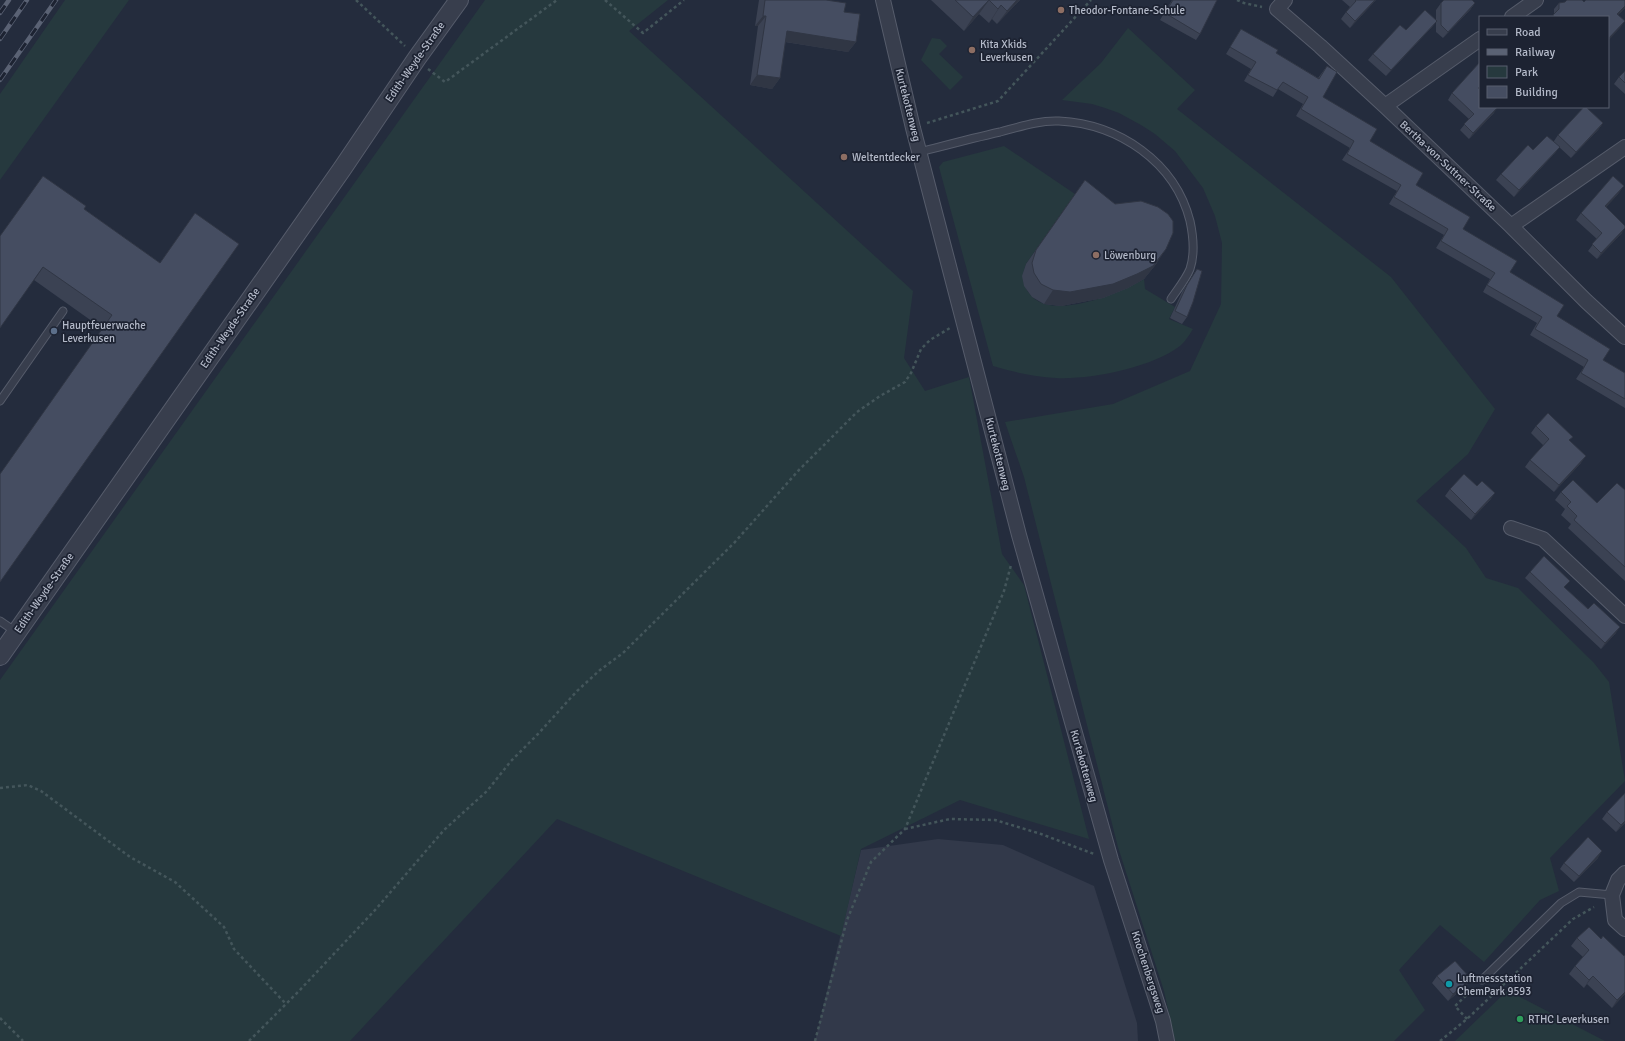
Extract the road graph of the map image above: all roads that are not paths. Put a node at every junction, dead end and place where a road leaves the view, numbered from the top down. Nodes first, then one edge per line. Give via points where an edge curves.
1 (459, 0) edge
2 (882, 0) edge
3 (1536, 0) edge
4 (1281, 5) edge
5 (1513, 16) edge
6 (1479, 40) edge
7 (1385, 106) junction
8 (1625, 147) edge
9 (920, 152) junction
10 (1511, 226) junction
11 (1171, 300) dead end
12 (63, 311) dead end
13 (1625, 337) edge
14 (0, 400) edge
15 (1511, 528) dead end
16 (1625, 616) edge
17 (0, 621) edge
18 (16, 633) junction
19 (0, 656) edge
20 (1625, 873) edge
21 (1612, 898) junction
22 (1126, 904) joint
23 (1625, 929) edge
24 (1482, 980) road end
25 (1167, 1041) edge

1 - 18 street, Edith-Weyde-Straße
2 - 9 street, Kurtekottenweg
3 - 5 street
4 - 7 street, Bertha-von-Suttner-Straße via 1320,46
6 - 7 street
7 - 10 street, Bertha-von-Suttner-Straße
8 - 10 street
9 - 11 lane via 1031,124 1058,121 1091,125 1124,138 1166,171 1187,210 1194,238 1190,269
9 - 22 street, Kurtekottenweg via 1018,535 1111,860
10 - 13 street, Bertha-von-Suttner-Straße
12 - 14 lane
15 - 16 street via 1543,539
17 - 18 lane
18 - 19 street, Edith-Weyde-Straße
20 - 21 street via 1618,880
21 - 23 street via 1615,920
21 - 24 lane via 1580,892 1561,903
22 - 25 street, Knochenbergsweg

